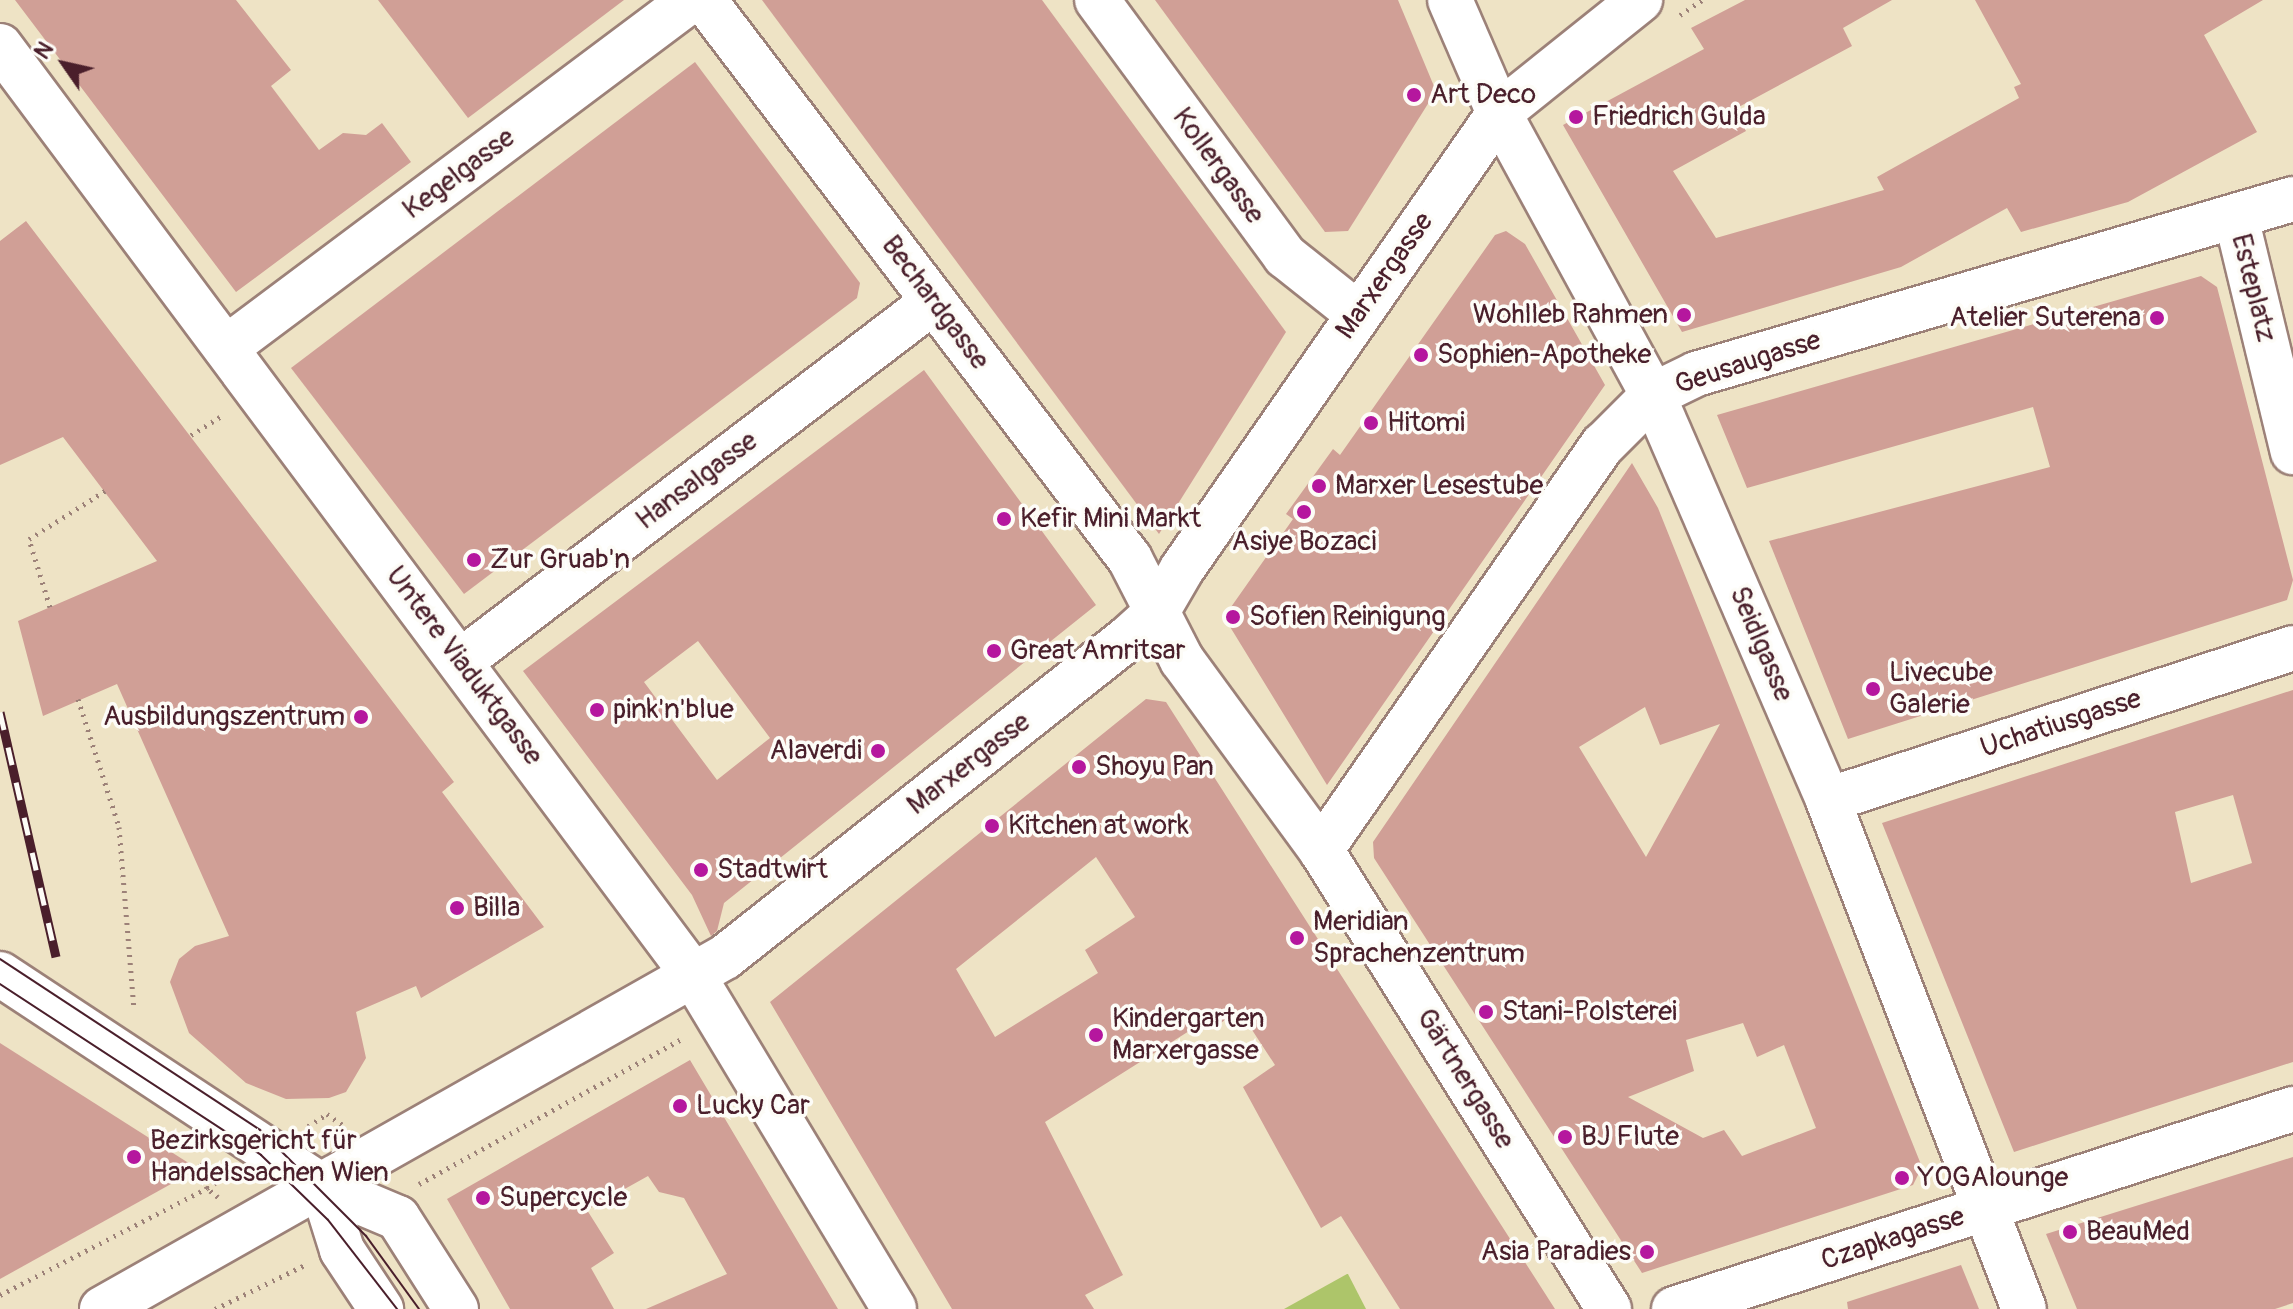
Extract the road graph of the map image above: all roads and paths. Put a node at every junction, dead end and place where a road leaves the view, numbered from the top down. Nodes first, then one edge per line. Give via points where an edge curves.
1 (691, 0) edge
2 (704, 0) edge
3 (1097, 0) edge
4 (1450, 0) edge
5 (1640, 0) edge
6 (0, 46) edge
7 (1499, 113) junction
8 (2293, 199) edge
9 (2236, 217) junction
10 (934, 301) junction
11 (1358, 314) junction
12 (226, 348) junction
13 (1653, 395) junction
14 (2293, 452) edge
15 (105, 491) dead end
16 (50, 607) dead end
17 (1157, 612) junction
18 (2293, 648) edge
19 (461, 661) junction
20 (78, 699) dead end
21 (1828, 800) junction
22 (1321, 850) junction
23 (691, 972) junction
24 (0, 974) edge
25 (138, 1061) junction
26 (2293, 1109) edge
27 (193, 1156) dead end
28 (322, 1186) junction
29 (1986, 1210) junction
30 (303, 1265) dead end
31 (0, 1295) edge
32 (102, 1309) edge
33 (215, 1309) edge
34 (381, 1309) edge
35 (456, 1309) edge
36 (894, 1309) edge
37 (1609, 1309) edge
38 (1674, 1309) edge
39 (2024, 1309) edge

1 - 12 street, Kegelgasse
2 - 10 street, Bechardgasse
3 - 11 street, Kollergasse via 1285,256
4 - 7 street, Seidlgasse
5 - 7 street, Marxergasse
6 - 12 street, Untere Viaduktgasse
7 - 11 street, Marxergasse
7 - 13 street, Seidlgasse
8 - 9 street, Geusaugasse
9 - 13 street, Geusaugasse via 1696,374
9 - 14 street, Esteplatz
10 - 17 street, Bechardgasse via 1130,559
10 - 19 street, Hansalgasse
11 - 17 street, Marxergasse
12 - 19 street, Untere Viaduktgasse
13 - 21 street, Seidlgasse
13 - 22 street, Geusaugasse via 1603,445
15 - 16 path via 29,539
17 - 22 street, Gärtnergasse via 1182,660
17 - 23 street, Marxergasse via 725,957
18 - 21 street, Uchatiusgasse
19 - 23 street, Untere Viaduktgasse
20 - 25 path via 119,827
21 - 29 street, Seidlgasse
22 - 37 street, Gärtnergasse
23 - 28 street, Marxergasse
23 - 36 street, Untere Viaduktgasse
24 - 25 street
25 - 28 street
26 - 29 street, Czapkagasse
27 - 31 path via 205,1164 207,1188
28 - 32 street, Marxergasse
28 - 34 street via 342,1250
28 - 35 street via 398,1218
29 - 38 street, Czapkagasse
29 - 39 street, Seidlgasse
30 - 33 path

